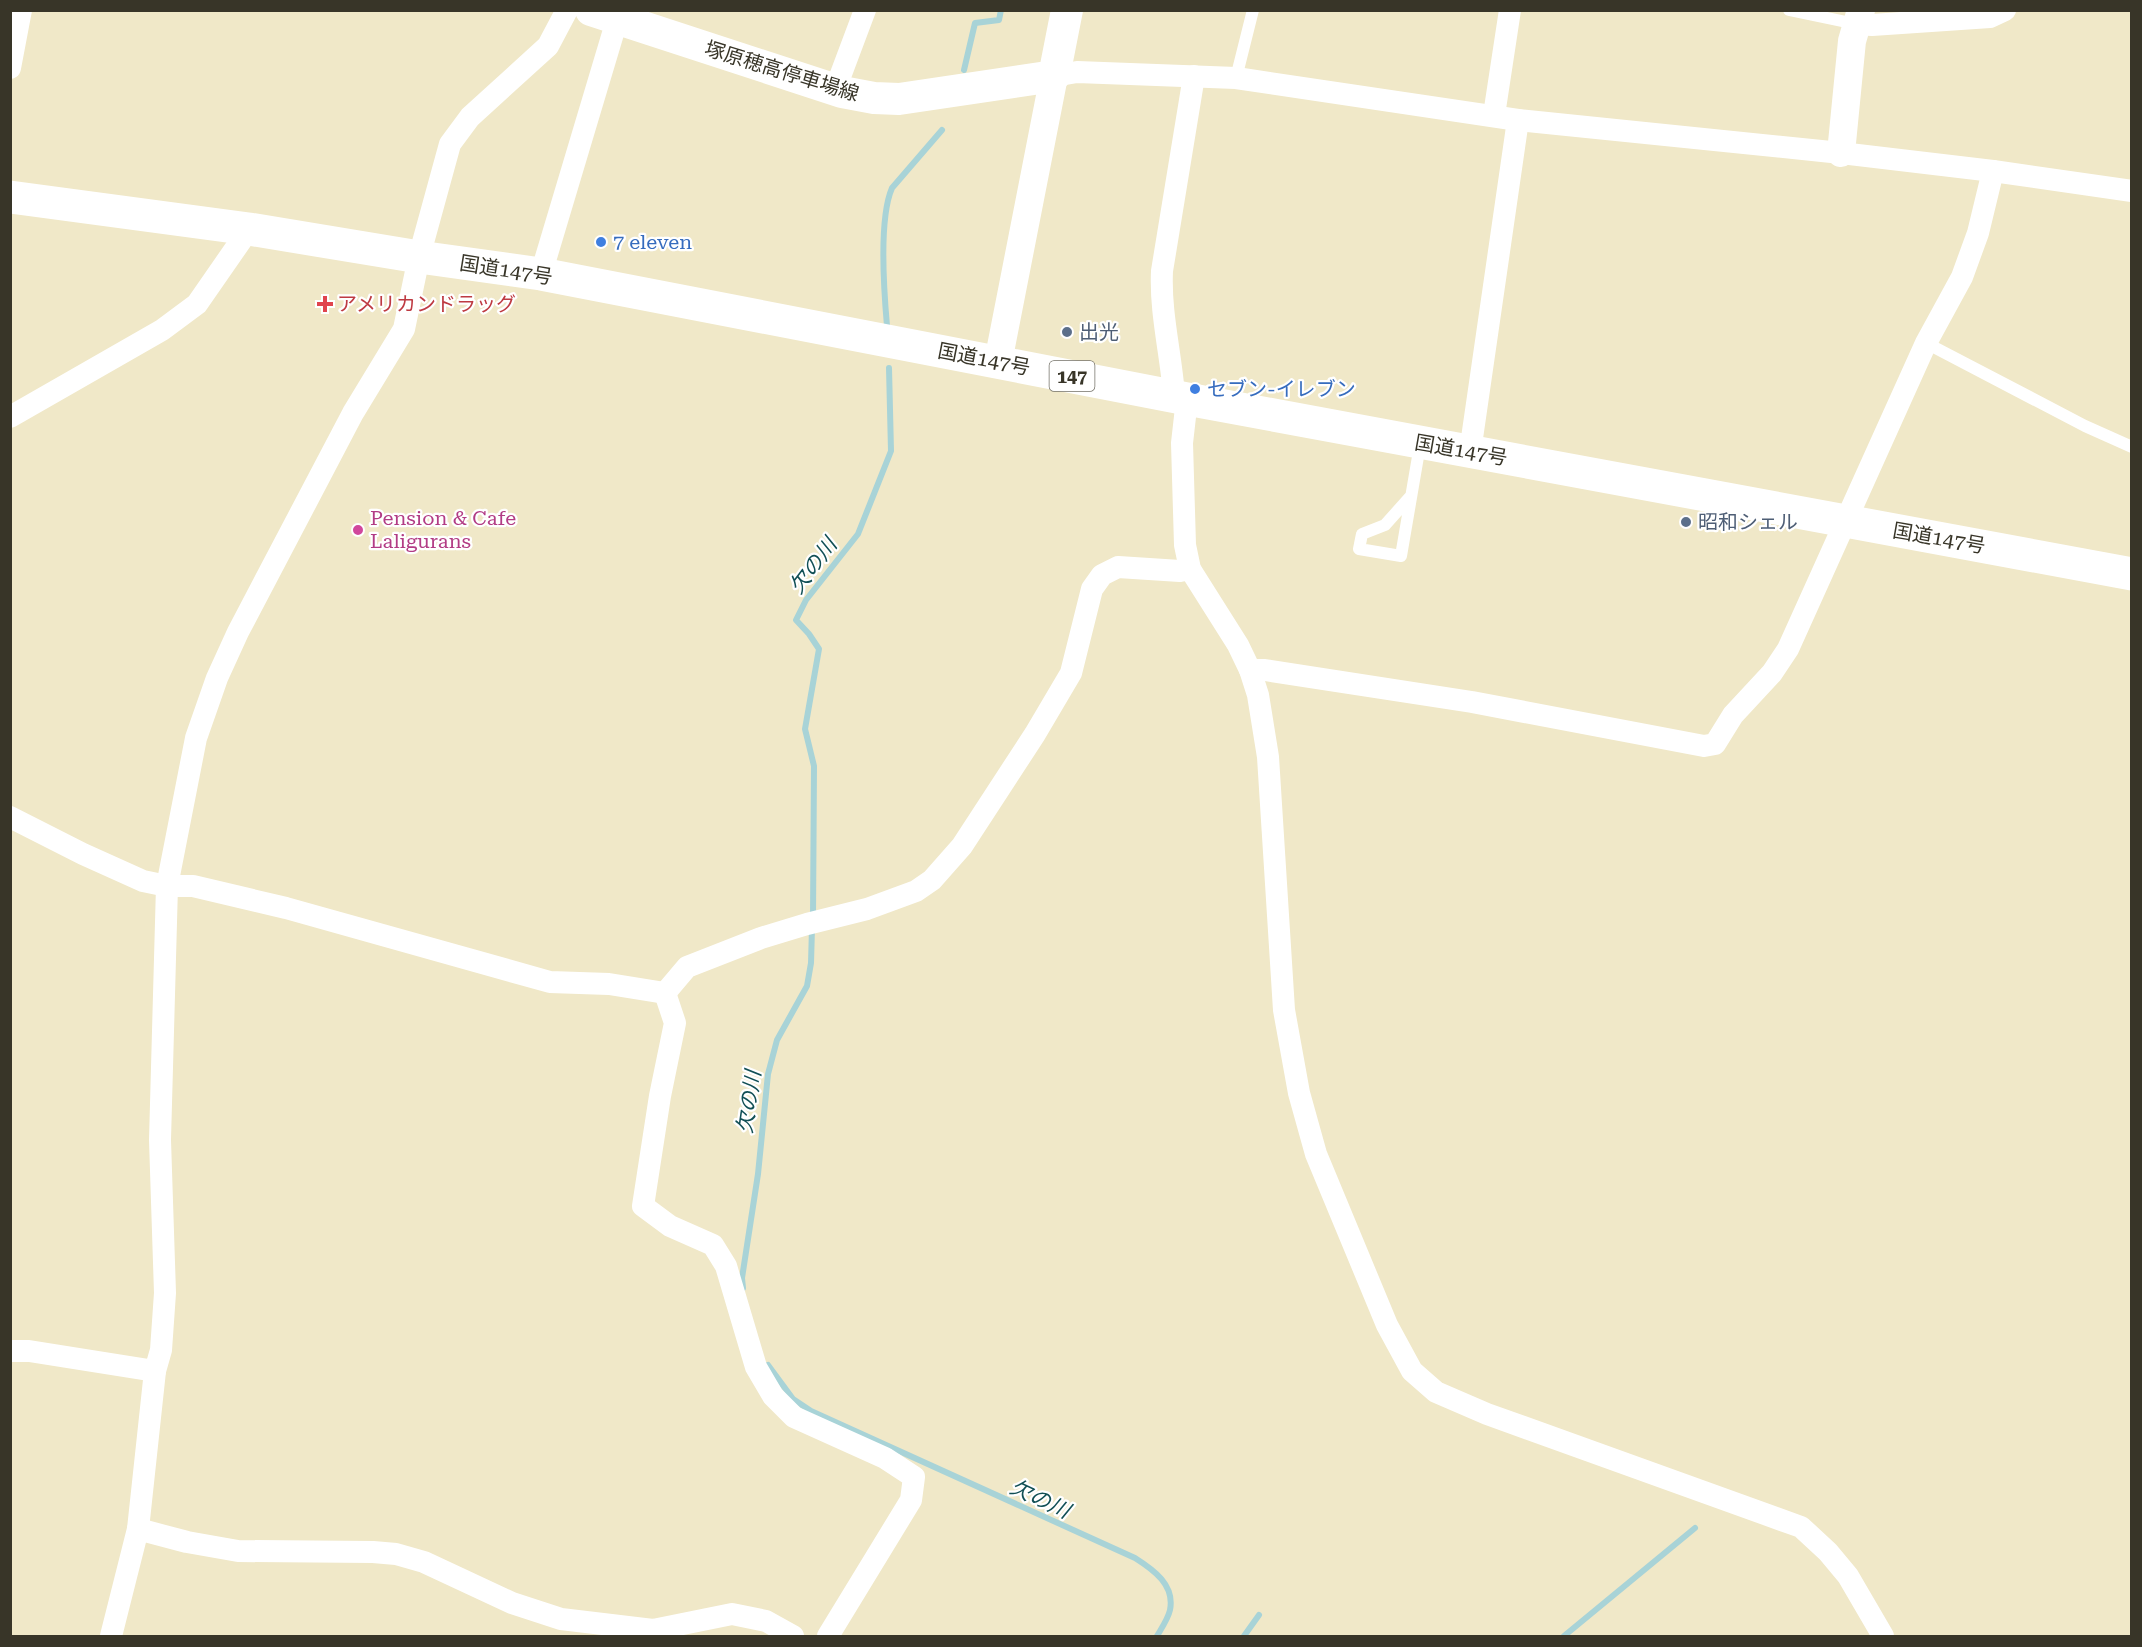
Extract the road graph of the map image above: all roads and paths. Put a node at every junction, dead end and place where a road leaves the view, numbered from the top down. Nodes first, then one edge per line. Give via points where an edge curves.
1 (21, 10) edge
2 (567, 10) edge
3 (865, 10) edge
4 (1067, 10) edge
5 (1253, 10) edge
6 (1510, 10) edge
7 (1789, 10) edge
8 (2005, 10) edge
9 (609, 14) edge
10 (1858, 17) edge
11 (10, 68) edge
12 (1054, 76) junction
13 (1194, 76) junction
14 (1236, 78) junction
15 (835, 90) junction
16 (1494, 115) junction
17 (1518, 120) junction
18 (1840, 153) junction
19 (1993, 171) junction
20 (2132, 191) edge
21 (10, 197) edge
22 (249, 229) junction
23 (418, 257) junction
24 (541, 274) junction
25 (1926, 343) junction
26 (998, 362) junction
27 (1180, 397) junction
28 (10, 417) edge
29 (1420, 442) junction
30 (2132, 447) edge
31 (1470, 452) junction
32 (1410, 497) junction
33 (1847, 521) junction
34 (1190, 569) junction
35 (2132, 574) edge
36 (1250, 670) junction
37 (10, 817) edge
38 (167, 886) junction
39 (665, 993) junction
40 (10, 1351) edge
41 (155, 1371) junction
42 (138, 1529) junction
43 (111, 1636) edge
44 (793, 1636) edge
45 (828, 1636) edge
46 (1883, 1636) edge

1 - 11 street
2 - 23 street via 548,46 470,117 450,144
3 - 15 street
4 - 12 main road
5 - 14 lane
6 - 16 street
7 - 10 lane
8 - 10 street via 1990,16
9 - 15 main road, 塚原穂高停車場線
9 - 24 street
10 - 18 street
12 - 13 street via 1077,72
12 - 15 main road, 塚原穂高停車場線 via 899,99
12 - 26 street
13 - 14 street
13 - 27 street via 1162,271 1162,302
14 - 16 street
16 - 17 street
17 - 18 street
17 - 31 street
18 - 19 street
19 - 20 street
19 - 25 street via 1978,233 1962,277
21 - 22 highway, 国道147号 / 147
22 - 23 highway, 国道147号 / 147
22 - 28 street via 197,304 162,330
23 - 24 highway, 国道147号 / 147
23 - 38 street via 405,329 353,413 217,678 196,738
24 - 26 highway, 国道147号 / 147
25 - 30 lane
25 - 33 street
26 - 27 highway, 国道147号 / 147
27 - 29 highway, 国道147号 / 147
27 - 34 street via 1182,498
29 - 31 highway, 国道147号 / 147
29 - 32 lane
31 - 33 highway, 国道147号 / 147
32 - 32 lane via 1401,556 1359,549 1362,534 1386,525
33 - 35 highway, 国道147号 / 147
33 - 36 street via 1783,658 1740,707 1715,744 1704,746 1473,702
34 - 36 street
34 - 39 street via 1118,567 1102,575 1092,589 1071,673 962,846 932,880 916,891 867,909 761,938 687,967
36 - 46 street via 1268,757 1284,1010 1299,1093 1316,1154 1387,1325 1412,1371 1436,1392 1487,1414 1802,1527 1848,1576
37 - 38 street via 143,881
38 - 39 street via 193,886 286,908 550,982 609,984
38 - 41 street via 160,1140 165,1293 161,1350
39 - 45 street via 675,1023 643,1206 670,1226 713,1245 726,1266 756,1367 773,1396 794,1417 885,1458 914,1477 911,1500
40 - 41 street
41 - 42 street
42 - 43 street
42 - 44 street via 238,1551 396,1554 424,1562 512,1603 561,1619 653,1630 732,1614 766,1621

